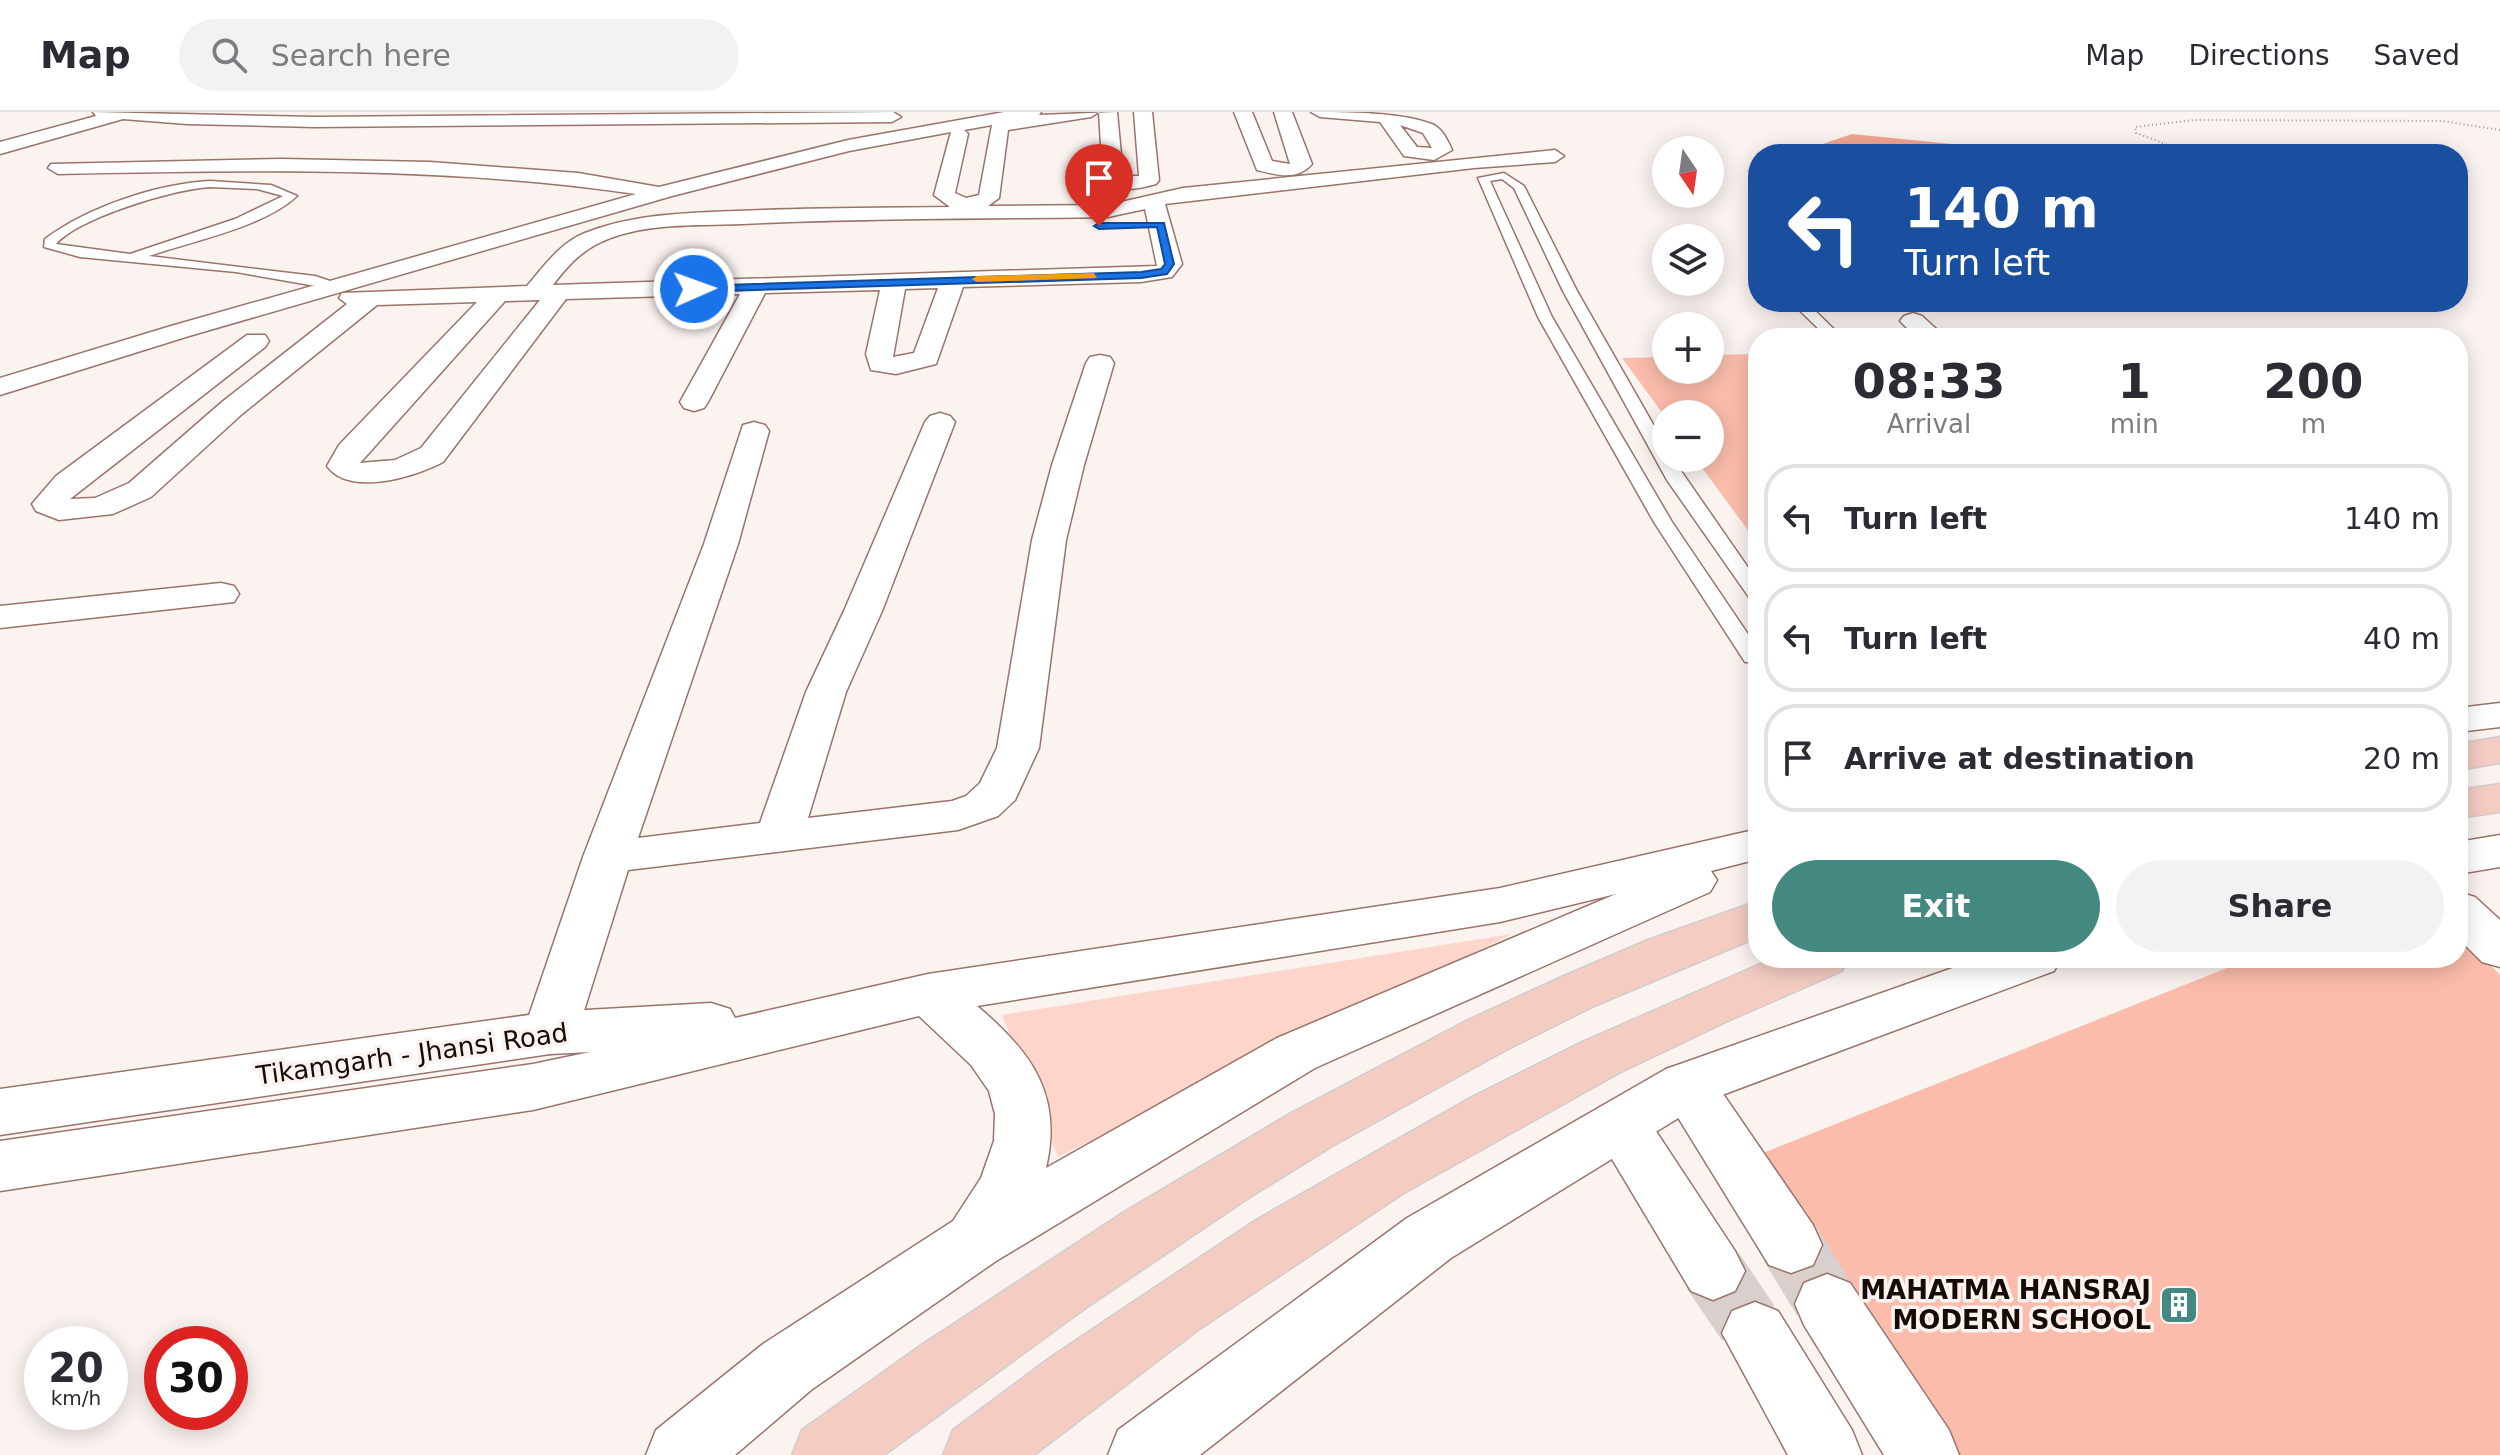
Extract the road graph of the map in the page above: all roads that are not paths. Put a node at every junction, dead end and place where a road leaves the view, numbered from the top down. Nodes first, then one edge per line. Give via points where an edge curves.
1 (102, 112) edge
2 (1032, 112) edge
3 (1091, 112) edge
4 (1108, 112) edge
5 (1143, 112) edge
6 (1243, 112) edge
7 (1283, 112) edge
8 (1320, 112) edge
9 (126, 113) edge
10 (1386, 119) dead end
11 (999, 122) junction
12 (0, 130) edge
13 (52, 134) junction
14 (959, 134) junction
15 (0, 148) edge
16 (1555, 156) dead end
17 (1474, 162) junction
18 (58, 168) dead end
19 (1496, 175) junction
20 (665, 192) junction
21 (823, 194) dead end
22 (1157, 213) junction
23 (814, 215) junction
24 (775, 216) junction
25 (585, 242) junction
26 (133, 257) junction
27 (953, 280) junction
28 (894, 282) junction
29 (757, 286) junction
30 (334, 287) junction
31 (545, 294) junction
32 (497, 295) junction
33 (370, 298) junction
34 (289, 300) junction
35 (1809, 312) edge
36 (1825, 328) edge
37 (256, 341) dead end
38 (1100, 363) dead end
39 (0, 387) edge
40 (694, 402) dead end
41 (940, 422) dead end
42 (754, 431) dead end
43 (1748, 582) edge
44 (221, 594) dead end
45 (0, 617) edge
46 (1748, 650) edge
47 (2500, 715) edge
48 (2468, 719) edge
49 (2500, 750) edge
50 (2468, 755) edge
51 (2500, 798) edge
52 (2468, 803) edge
53 (779, 836) junction
54 (1748, 846) edge
55 (2500, 851) edge
56 (1748, 855) edge
57 (2468, 856) edge
58 (606, 857) junction
59 (2468, 919) edge
60 (1748, 922) edge
61 (2500, 949) edge
62 (1799, 968) edge
63 (2008, 968) edge
64 (928, 994) junction
65 (826, 1018) junction
66 (550, 1033) junction
67 (1686, 1085) junction
68 (0, 1112) edge
69 (1620, 1124) junction
70 (0, 1166) edge
71 (974, 1241) junction
72 (1791, 1245) tunnel mouth
73 (1713, 1271) tunnel mouth
74 (1827, 1304) tunnel mouth
75 (1755, 1333) tunnel mouth
76 (681, 1455) edge
77 (827, 1455) edge
78 (978, 1455) edge
79 (1143, 1455) edge
80 (1827, 1455) edge
81 (1924, 1455) edge

1 - 9 street
2 - 11 street
3 - 11 street
4 - 5 street via 1113,179 1126,184 1149,180
6 - 7 street via 1264,166 1294,170 1302,164
8 - 10 street
9 - 11 street via 226,121 407,123
9 - 13 street
11 - 14 street
11 - 14 street via 989,198 975,203 959,204 944,195
11 - 20 street via 848,146
12 - 13 street
13 - 15 street
14 - 24 street via 835,164 800,167
16 - 17 street
17 - 19 lane
17 - 22 street via 1183,194
18 - 20 street via 414,168 575,179
19 - 43 lane via 1519,186 1570,291 1676,480
19 - 46 lane via 1483,178 1545,317 1663,522
20 - 30 street
21 - 23 street
22 - 23 street
22 - 25 street
22 - 27 street via 1170,264 1164,272
23 - 24 street
24 - 25 street via 632,226
25 - 31 street via 564,256
26 - 26 lane via 59,250 49,242 69,227 184,187 276,188 291,196
26 - 30 lane via 283,274
27 - 28 street
27 - 28 street via 926,358 896,366 881,364 879,354
28 - 29 street
29 - 31 street
29 - 40 street
30 - 34 street
31 - 32 street
31 - 32 street via 432,455 398,470 350,472 343,466 350,452
32 - 33 street
33 - 34 street
33 - 37 street via 140,490 101,507 59,510 48,504 67,483
34 - 39 street
35 - 36 lane
38 - 53 street via 1049,540 1018,748 999,790 982,806 958,815
41 - 53 street via 826,692
42 - 58 street via 721,544
44 - 45 street
47 - 48 street
49 - 50 highway
51 - 52 highway
53 - 58 street
54 - 64 street via 1500,905
55 - 57 street
56 - 71 street via 1296,1053
58 - 66 street
59 - 61 street
60 - 77 highway via 1476,1038 1323,1122 1159,1221 904,1394
62 - 78 highway via 1505,1104 1320,1213 1073,1380
63 - 67 street
64 - 65 street
64 - 71 street via 995,1054 1018,1087 1026,1123 1015,1173
65 - 66 street, Tikamgarh - Jhansi Road
65 - 70 street via 533,1087
66 - 68 street, Tikamgarh - Jhansi Road
67 - 69 street
67 - 72 street
69 - 73 street
69 - 79 street via 1429,1238
71 - 76 street via 787,1367
74 - 81 street
75 - 80 street

